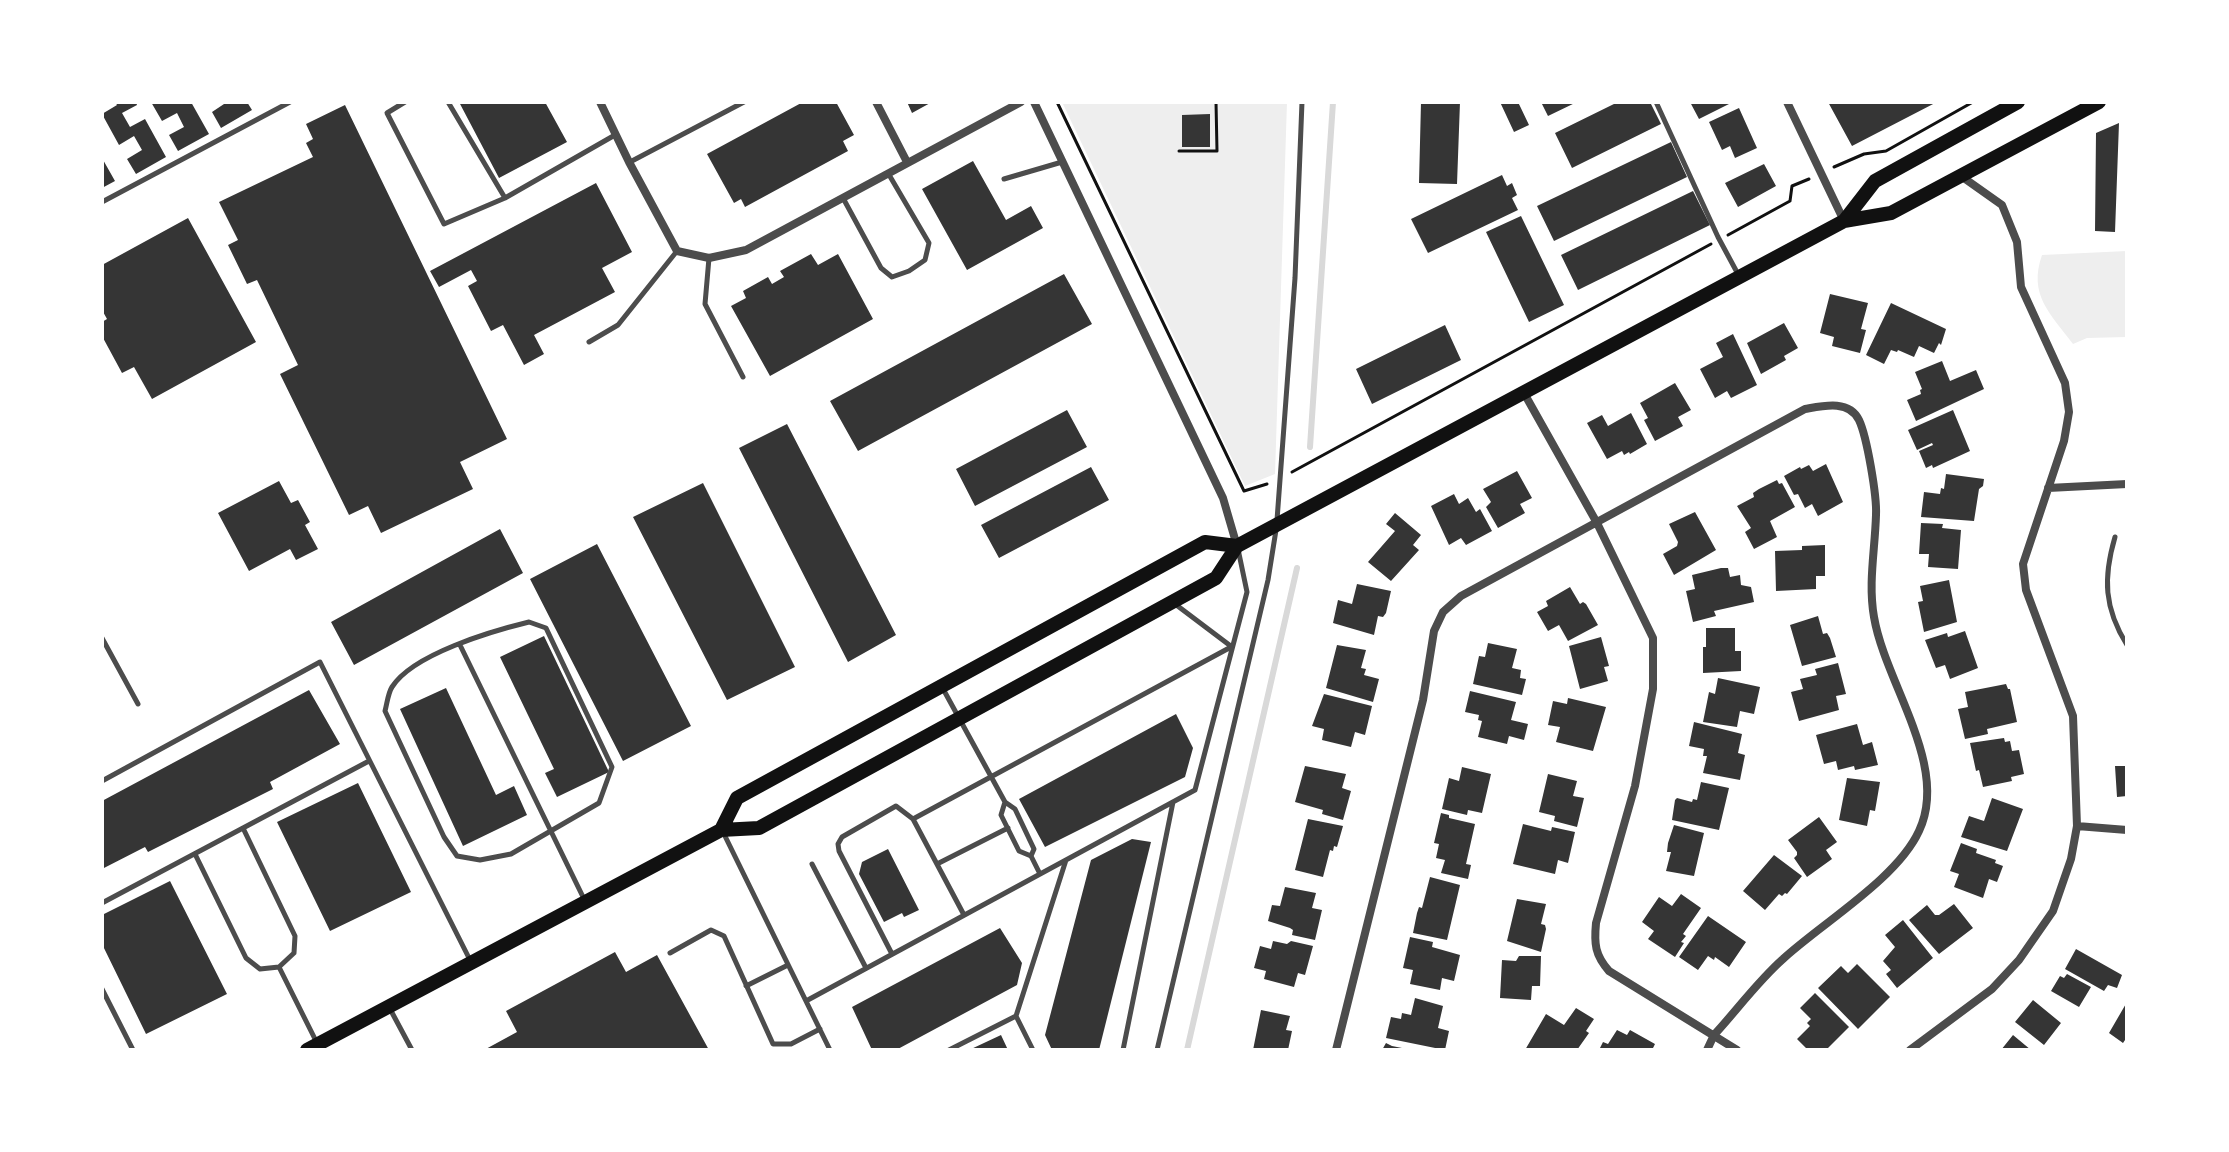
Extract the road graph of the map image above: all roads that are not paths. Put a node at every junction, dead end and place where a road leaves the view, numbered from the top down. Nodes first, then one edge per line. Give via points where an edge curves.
1 (290, 102) edge
2 (405, 102) edge
3 (448, 102) edge
4 (600, 102) edge
5 (744, 102) edge
6 (876, 102) edge
7 (1021, 102) edge
8 (1034, 102) edge
9 (1302, 102) edge
10 (1656, 102) edge
11 (1787, 102) edge
12 (2018, 102) edge
13 (2099, 102) edge
14 (615, 135) junction
15 (629, 162) junction
16 (907, 162) junction
17 (1062, 162) junction
18 (888, 172) junction
19 (1959, 174) junction
20 (1004, 179) dead end
21 (842, 197) junction
22 (505, 198) junction
23 (102, 202) edge
24 (1844, 221) junction
25 (677, 251) junction
26 (709, 258) junction
27 (1740, 277) junction
28 (589, 342) dead end
29 (743, 377) dead end
30 (1524, 393) junction
31 (2127, 484) edge
32 (2048, 488) junction
33 (1597, 523) junction
34 (1277, 525) junction
35 (2115, 537) dead end
36 (1237, 546) junction
37 (1172, 602) junction
38 (102, 638) edge
39 (460, 645) junction
40 (2127, 645) edge
41 (1232, 647) junction
42 (942, 687) junction
43 (138, 704) dead end
44 (959, 718) junction
45 (369, 761) junction
46 (991, 778) junction
47 (102, 781) edge
48 (1005, 802) junction
49 (1173, 802) junction
50 (913, 819) junction
51 (2077, 826) junction
52 (243, 828) junction
53 (1008, 828) junction
54 (721, 830) junction
55 (2127, 830) edge
56 (550, 831) junction
57 (195, 854) junction
58 (1031, 856) junction
59 (1067, 859) junction
60 (812, 864) dead end
61 (937, 864) junction
62 (1040, 874) junction
63 (585, 902) junction
64 (102, 903) edge
65 (964, 915) junction
66 (670, 953) dead end
67 (892, 954) junction
68 (471, 962) junction
69 (788, 965) junction
70 (279, 967) junction
71 (866, 968) junction
72 (746, 986) junction
73 (102, 989) edge
74 (806, 1001) junction
75 (389, 1006) junction
76 (1016, 1016) junction
77 (820, 1029) junction
78 (1714, 1035) junction
79 (313, 1047) edge
80 (133, 1050) edge
81 (412, 1050) edge
82 (830, 1050) edge
83 (949, 1050) edge
84 (1033, 1050) edge
85 (1123, 1050) edge
86 (1157, 1050) edge
87 (1336, 1050) edge
88 (1707, 1050) edge
89 (1737, 1050) edge
90 (1910, 1050) edge

1 - 23 lane
2 - 22 lane via 387,113 444,224
3 - 22 lane
4 - 14 street
5 - 15 lane
6 - 16 street
7 - 16 street
8 - 17 street
9 - 34 lane
10 - 27 lane
11 - 24 street
12 - 24 main road via 1875,181
13 - 19 main road
14 - 15 street
14 - 22 lane
15 - 25 street
16 - 18 street
17 - 20 lane
17 - 36 street via 1223,498
18 - 21 street
18 - 21 lane via 929,243 925,260 909,271 892,277 881,268
19 - 24 main road via 1891,213
19 - 32 street via 2002,205 2017,242 2021,287 2065,383 2069,412
21 - 26 street via 746,250
24 - 27 main road
25 - 26 street
25 - 28 lane via 618,325
26 - 29 lane via 705,304
27 - 30 main road
30 - 33 street
30 - 34 main road
31 - 32 street
32 - 51 street via 2023,564 2026,590 2073,716
33 - 78 street via 1653,638 1653,689 1635,786 1596,923 1597,957 1609,971
33 - 78 street via 1805,409 1844,406 1858,417 1877,512 1870,578 1874,618 1927,773 1924,817 1898,862 1782,959
33 - 87 street via 1461,596 1443,612 1434,631 1419,715
34 - 36 main road
34 - 86 lane
35 - 40 lane via 2105,580 2108,602
36 - 37 main road via 1216,578
36 - 41 lane via 1247,592
36 - 42 main road via 1205,542
37 - 41 lane
37 - 44 main road
38 - 43 lane
39 - 56 lane
39 - 56 lane via 529,622 546,628 553,642 612,767 599,803
39 - 56 lane via 415,666 391,687 385,711 444,837 457,856 480,860 511,854
41 - 46 lane
41 - 49 lane via 1195,790
42 - 44 lane
42 - 54 main road via 737,798
44 - 46 lane
44 - 54 main road via 759,828
45 - 47 lane via 320,662
45 - 52 lane
45 - 68 lane
46 - 48 lane
46 - 50 lane
48 - 53 lane via 1001,815
48 - 58 lane via 1015,809 1034,849
49 - 59 lane
49 - 85 lane
50 - 61 lane
50 - 67 lane via 896,806 838,844
51 - 55 street
51 - 90 street via 2053,911 2019,960 1992,989
52 - 57 lane
52 - 70 lane via 295,936 294,953
53 - 58 lane via 1019,851
53 - 61 lane
54 - 63 main road
54 - 69 lane
56 - 63 lane
57 - 64 lane
57 - 70 lane via 246,958 260,969
58 - 62 lane
59 - 62 lane
59 - 76 lane
60 - 71 lane
61 - 65 lane
62 - 65 lane
63 - 68 main road
65 - 67 lane
66 - 72 lane via 711,930 724,936
67 - 71 lane
68 - 75 main road
69 - 72 lane
69 - 74 lane
70 - 79 lane
71 - 74 lane
72 - 77 lane via 773,1044 791,1044
73 - 80 lane
74 - 77 lane
75 - 79 main road
75 - 81 lane
76 - 83 lane
76 - 84 lane
77 - 82 lane
78 - 88 street
78 - 89 street

